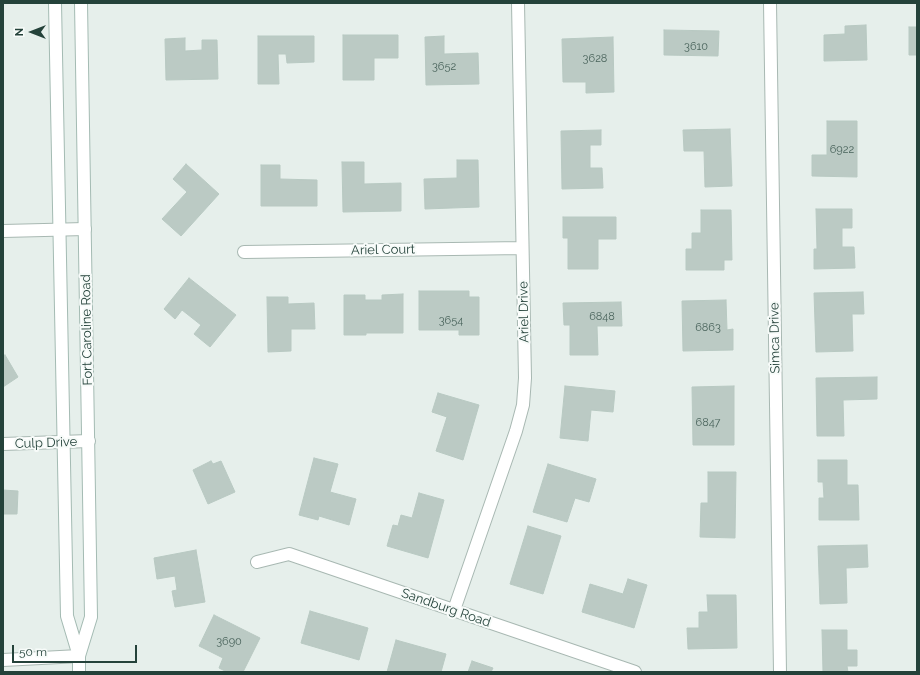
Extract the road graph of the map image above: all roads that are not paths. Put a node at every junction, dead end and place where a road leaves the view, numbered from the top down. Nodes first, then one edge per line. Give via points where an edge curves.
1 (55, 3) edge
2 (82, 3) edge
3 (518, 3) edge
4 (770, 3) edge
5 (85, 229) junction
6 (59, 230) junction
7 (3, 231) edge
8 (522, 248) junction
9 (244, 252) dead end
10 (89, 441) junction
11 (63, 442) junction
12 (3, 444) edge
13 (257, 562) dead end
14 (454, 610) junction
15 (79, 656) junction
16 (3, 660) edge
17 (79, 672) edge
18 (635, 672) edge
19 (780, 672) edge

1 - 6 street, Fort Caroline Road
2 - 5 street, Fort Caroline Road
3 - 8 street, Ariel Drive
4 - 19 street, Simca Drive
5 - 6 street
5 - 10 street, Fort Caroline Road
6 - 7 street
6 - 11 street, Fort Caroline Road
8 - 9 street, Ariel Court
8 - 14 street, Ariel Drive via 525,378 523,405
10 - 11 street, Culp Drive
10 - 15 street, Fort Caroline Road via 92,617
11 - 12 street, Culp Drive
11 - 15 street, Fort Caroline Road via 66,616
13 - 14 street, Sandburg Road via 289,554
14 - 18 street, Sandburg Road
15 - 16 street
15 - 17 street, Fort Caroline Road

